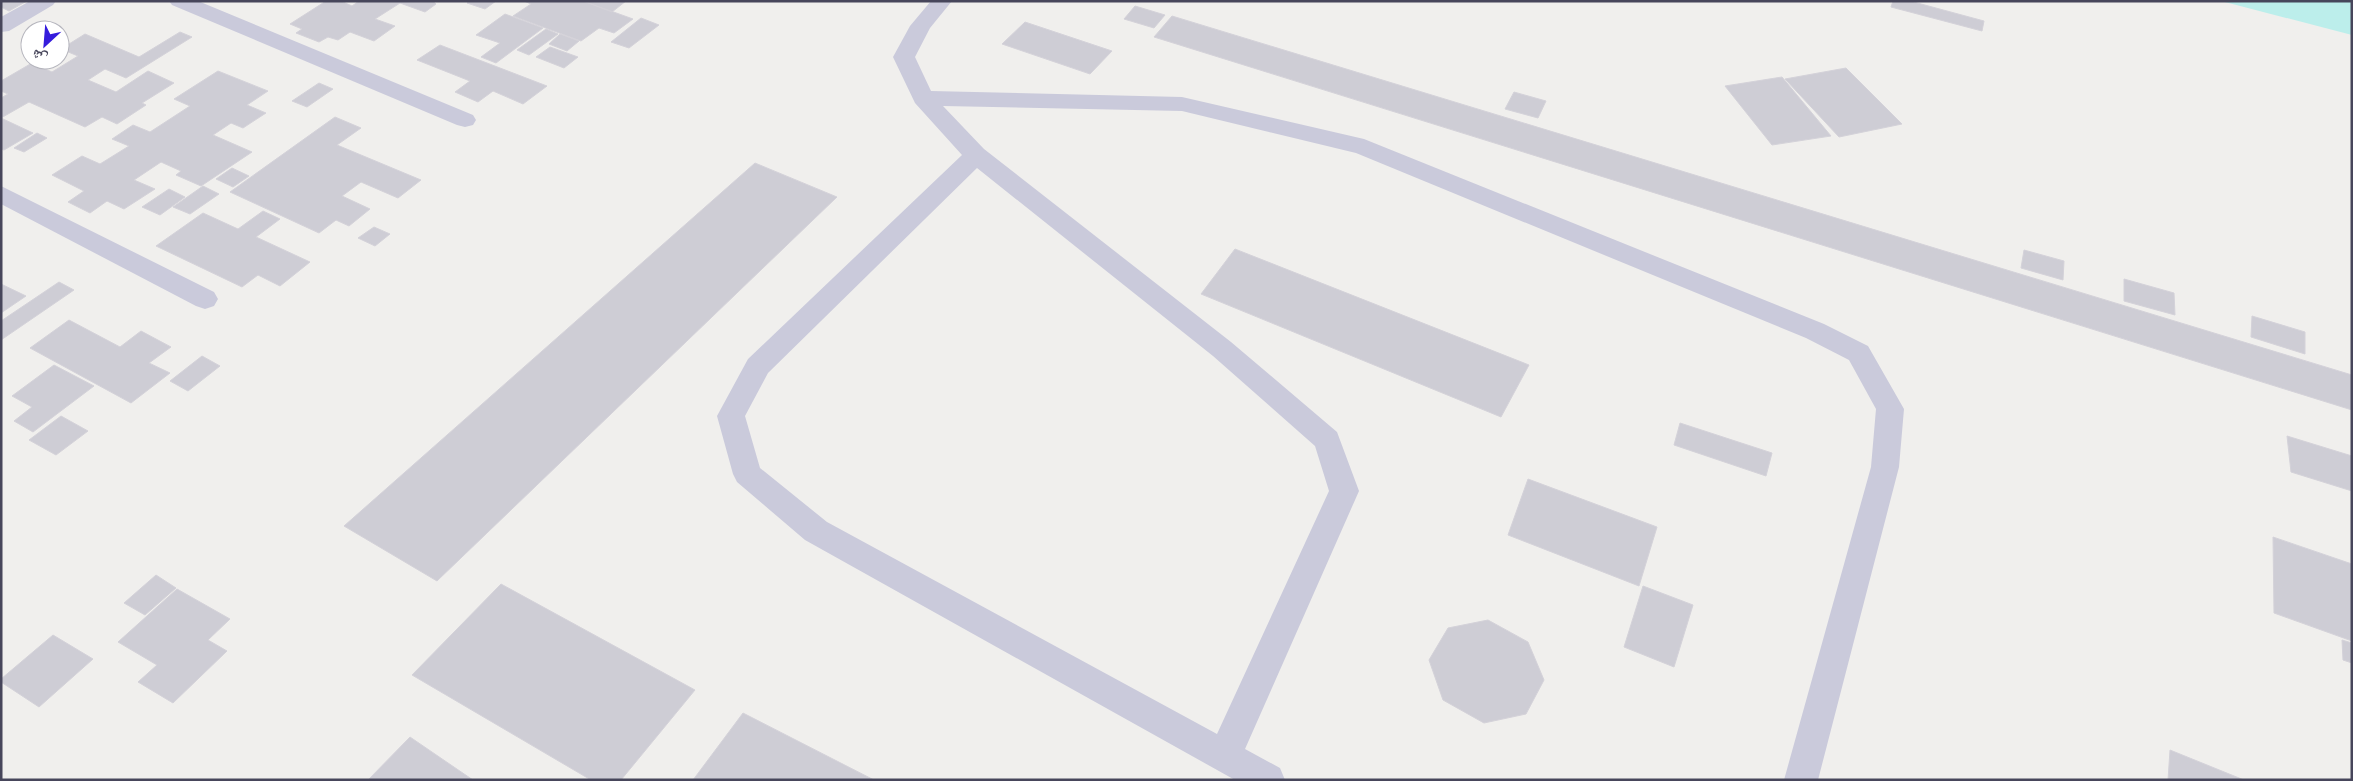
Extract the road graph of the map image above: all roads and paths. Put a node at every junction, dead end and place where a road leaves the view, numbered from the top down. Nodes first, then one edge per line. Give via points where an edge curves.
1 (46, 1) edge
2 (178, 1) edge
3 (942, 1) edge
4 (1, 26) edge
5 (923, 98) junction
6 (465, 120) dead end
7 (976, 155) junction
8 (1, 194) edge
9 (205, 299) dead end
10 (1225, 755) junction
11 (1268, 780) edge
12 (1802, 780) edge

1 - 4 street
2 - 6 street
3 - 5 street via 921,26 904,57
5 - 7 street
5 - 12 street via 1182,104 1286,126 1364,147 1815,331 1859,353 1890,409 1885,467
7 - 10 street via 1222,349 1327,440 1344,492
7 - 10 street via 758,366 731,416 747,474 816,531
8 - 9 street
10 - 11 street

